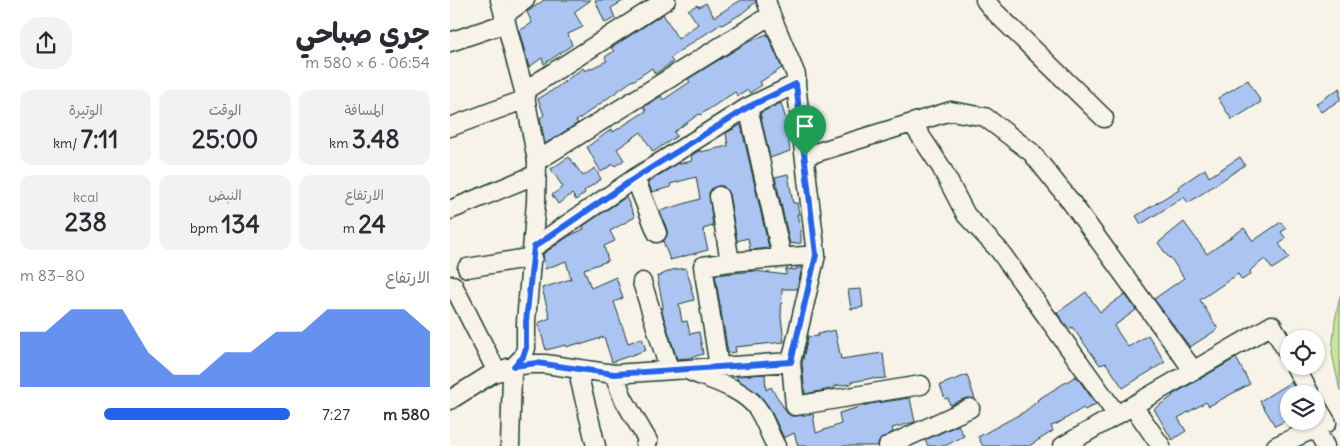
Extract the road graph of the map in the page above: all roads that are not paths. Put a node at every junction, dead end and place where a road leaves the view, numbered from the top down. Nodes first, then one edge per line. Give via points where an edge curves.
1 (525, 0) edge
2 (666, 0) edge
3 (985, 0) edge
4 (768, 7) edge
5 (503, 13) edge
6 (450, 42) edge
7 (796, 84) junction
8 (525, 95) junction
9 (748, 107) junction
10 (1104, 118) dead end
11 (912, 123) junction
12 (450, 127) edge
13 (805, 156) junction
14 (537, 167) junction
15 (635, 178) junction
16 (719, 196) dead end
17 (450, 210) edge
18 (657, 233) dead end
19 (533, 252) junction
20 (816, 255) junction
21 (782, 257) junction
22 (730, 262) junction
23 (467, 268) dead end
24 (642, 282) dead end
25 (453, 285) dead end
26 (1280, 339) edge
27 (791, 362) junction
28 (514, 366) junction
29 (719, 367) junction
30 (676, 369) junction
31 (582, 370) junction
32 (1193, 370) junction
33 (497, 372) junction
34 (614, 374) junction
35 (921, 385) dead end
36 (450, 400) edge
37 (1133, 406) junction
38 (970, 408) dead end
39 (1116, 414) junction
40 (1311, 430) edge
41 (1316, 430) edge
42 (510, 446) edge
43 (596, 446) edge
44 (645, 446) edge
45 (776, 446) edge
46 (888, 446) edge
47 (1063, 446) edge
48 (1161, 446) edge
49 (1276, 446) edge
50 (1325, 446) edge

1 - 5 street
2 - 8 street
3 - 10 street
4 - 7 street via 796,75
4 - 14 street
5 - 6 street
5 - 8 street
7 - 9 street
7 - 13 street
8 - 12 street
8 - 14 street
9 - 15 street
9 - 21 street
11 - 13 street
11 - 32 street via 951,111 985,117 1031,152
11 - 39 street via 941,167 966,215 999,250
13 - 20 street
14 - 17 street
14 - 19 street
15 - 18 street
15 - 19 street
16 - 22 street
19 - 23 street
19 - 28 street via 526,348
20 - 21 street
20 - 27 street
21 - 22 street
22 - 29 street via 703,266
24 - 30 street
25 - 33 street
26 - 32 street via 1272,325
27 - 29 street
27 - 35 street via 795,406
28 - 31 street via 537,363
28 - 33 street
28 - 42 street
29 - 30 street
30 - 34 street
30 - 45 street via 742,395 758,410
31 - 34 street
31 - 43 street via 580,381
32 - 37 street
33 - 36 street
34 - 44 street via 623,398 648,440
37 - 39 street
37 - 48 street
38 - 46 street
39 - 47 street
40 - 49 street
41 - 50 street

